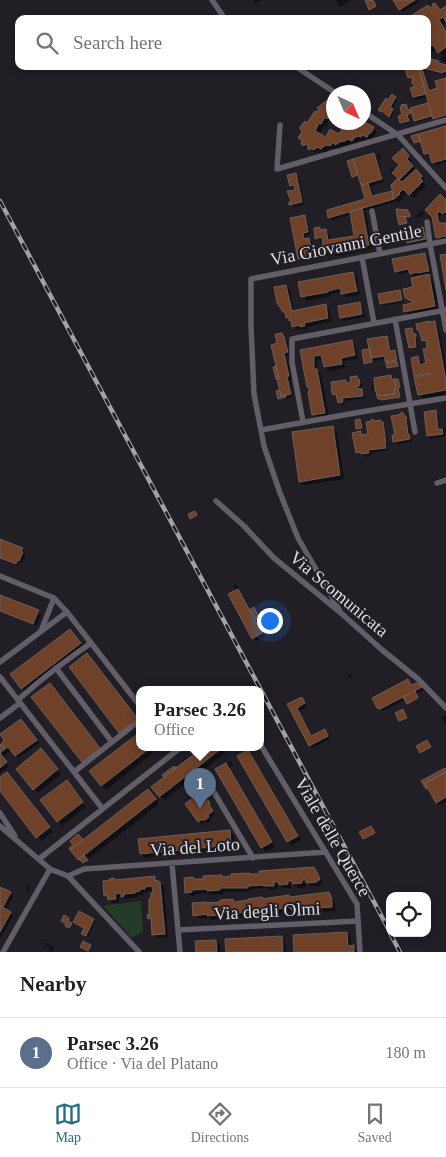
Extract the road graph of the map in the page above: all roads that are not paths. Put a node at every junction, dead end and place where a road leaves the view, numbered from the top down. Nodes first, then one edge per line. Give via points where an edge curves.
1 (212, 0) edge
2 (222, 15) edge
3 (301, 70) edge
4 (326, 87) edge
5 (371, 117) edge
6 (446, 120) edge
7 (280, 125) dead end
8 (398, 135) junction
9 (446, 188) edge
10 (372, 211) dead end
11 (427, 222) dead end
12 (446, 241) edge
13 (430, 244) junction
14 (380, 254) junction
15 (362, 257) junction
16 (444, 310) edge
17 (395, 319) junction
18 (374, 323) junction
19 (446, 330) edge
20 (446, 398) edge
21 (411, 404) junction
22 (303, 422) junction
23 (261, 430) junction
24 (415, 432) dead end
25 (446, 480) edge
26 (437, 483) dead end
27 (216, 501) dead end
28 (0, 576) edge
29 (54, 598) junction
30 (66, 612) junction
31 (341, 613) junction
32 (41, 631) junction
33 (91, 643) junction
34 (0, 662) edge
35 (56, 668) junction
36 (0, 677) edge
37 (19, 701) junction
38 (136, 701) edge
39 (446, 708) edge
40 (0, 718) edge
41 (136, 723) edge
42 (112, 742) junction
43 (173, 751) edge
44 (264, 751) edge
45 (74, 772) junction
46 (205, 777) dead end
47 (102, 808) junction
48 (0, 813) edge
49 (0, 826) edge
50 (18, 841) junction
51 (326, 852) junction
52 (252, 858) junction
53 (38, 859) junction
54 (172, 864) junction
55 (50, 869) junction
56 (68, 876) junction
57 (358, 921) junction
58 (178, 930) junction
59 (2, 952) edge
60 (138, 952) edge
61 (180, 952) edge
62 (360, 952) edge

1 - 2 street
3 - 4 street
5 - 8 street
6 - 8 street
7 - 8 street via 277,169
8 - 9 street
10 - 14 street
11 - 13 street
12 - 13 street, Via Giovanni Gentile
13 - 14 street, Via Giovanni Gentile
13 - 16 street
14 - 15 street, Via Giovanni Gentile
15 - 18 street
15 - 23 street, Via Giovanni Gentile via 251,279 254,394
16 - 17 street
16 - 19 street
17 - 18 street
17 - 21 street
18 - 22 street via 292,339 292,362
20 - 21 street
21 - 22 street
21 - 24 street
22 - 23 street
23 - 31 street via 298,538
25 - 26 street
27 - 31 street, Via Scomunicata via 274,558
28 - 29 street
29 - 30 street
29 - 32 street
30 - 32 street
30 - 33 street
31 - 39 street, Via Scomunicata via 418,679
32 - 34 street
33 - 35 street
33 - 38 street
35 - 37 street
35 - 42 street
36 - 37 street
37 - 40 street
37 - 45 street
41 - 42 street
42 - 45 street
43 - 47 street
44 - 51 street, Viale delle Querce
45 - 47 street
46 - 52 street
47 - 53 street
48 - 50 street
49 - 50 street
50 - 53 street
51 - 52 street, Via del Loto
51 - 57 street, Viale delle Querce via 357,904
52 - 54 street, Via del Loto
53 - 55 street
54 - 56 street, Via del Loto via 84,869
54 - 58 street
55 - 56 street
55 - 59 street
56 - 60 street
57 - 58 street, Via degli Olmi
57 - 62 street, Viale delle Querce
58 - 61 street

